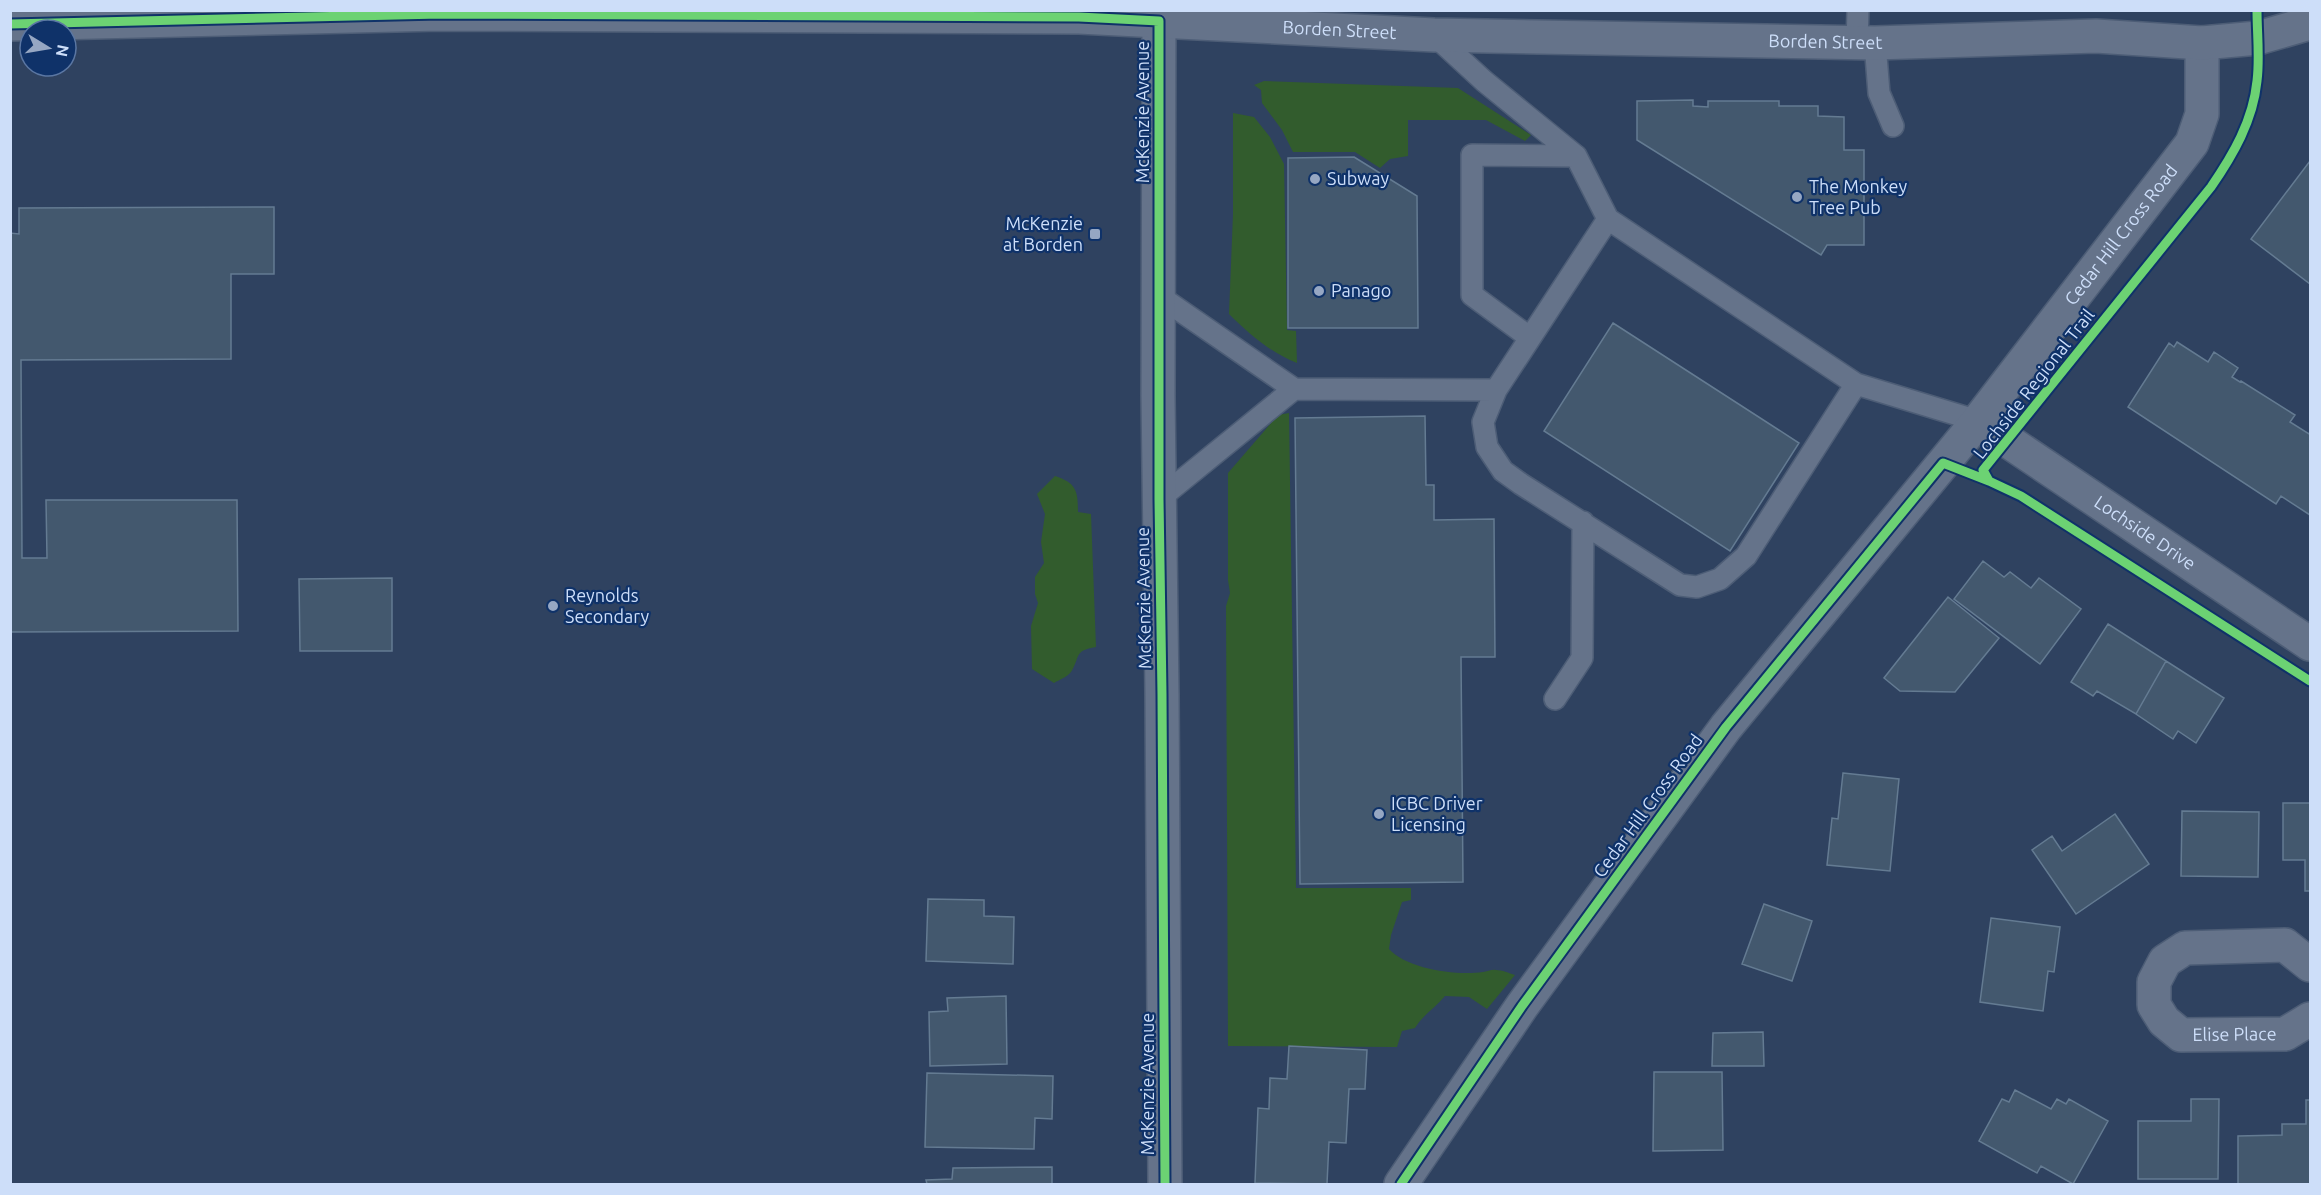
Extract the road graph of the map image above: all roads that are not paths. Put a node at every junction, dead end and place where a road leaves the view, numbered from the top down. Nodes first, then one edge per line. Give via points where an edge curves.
1 (1858, 10) edge
2 (1159, 16) edge
3 (2310, 23) edge
4 (10, 24) edge
5 (1434, 35) junction
6 (1866, 43) junction
7 (2202, 43) junction
8 (1893, 126) dead end
9 (1576, 156) junction
10 (1608, 219) junction
11 (1159, 296) junction
12 (1529, 337) junction
13 (1856, 384) junction
14 (1294, 389) junction
15 (1496, 390) junction
16 (1978, 422) junction
17 (1159, 499) junction
18 (1583, 522) junction
19 (2310, 644) edge
20 (1555, 699) dead end
21 (2310, 965) edge
22 (2310, 1019) edge
23 (1165, 1185) edge
24 (1401, 1185) edge

1 - 6 lane
2 - 4 street, Borden Street via 440,14
2 - 5 street, Borden Street
2 - 11 street, McKenzie Avenue
3 - 7 street via 2258,38
5 - 6 street, Borden Street
5 - 9 lane
6 - 7 street, Borden Street via 2096,36
6 - 8 lane via 1879,93
7 - 16 street, Cedar Hill Cross Road via 2202,114 2192,143
9 - 10 lane
9 - 12 lane via 1472,154 1472,295
10 - 12 lane
10 - 13 lane
11 - 14 lane
11 - 17 street, McKenzie Avenue
12 - 15 lane
13 - 16 lane
13 - 18 lane via 1746,556 1720,579 1697,587 1680,585
14 - 15 lane
14 - 17 lane
15 - 18 lane via 1483,422 1487,447 1503,471
16 - 19 street, Lochside Drive
16 - 24 street, Cedar Hill Cross Road via 1726,727 1522,1006
17 - 23 street, McKenzie Avenue
18 - 20 lane via 1582,658
21 - 22 street, Elise Place via 2285,945 2185,948 2165,961 2154,982 2154,1005 2164,1021 2181,1035 2285,1034

